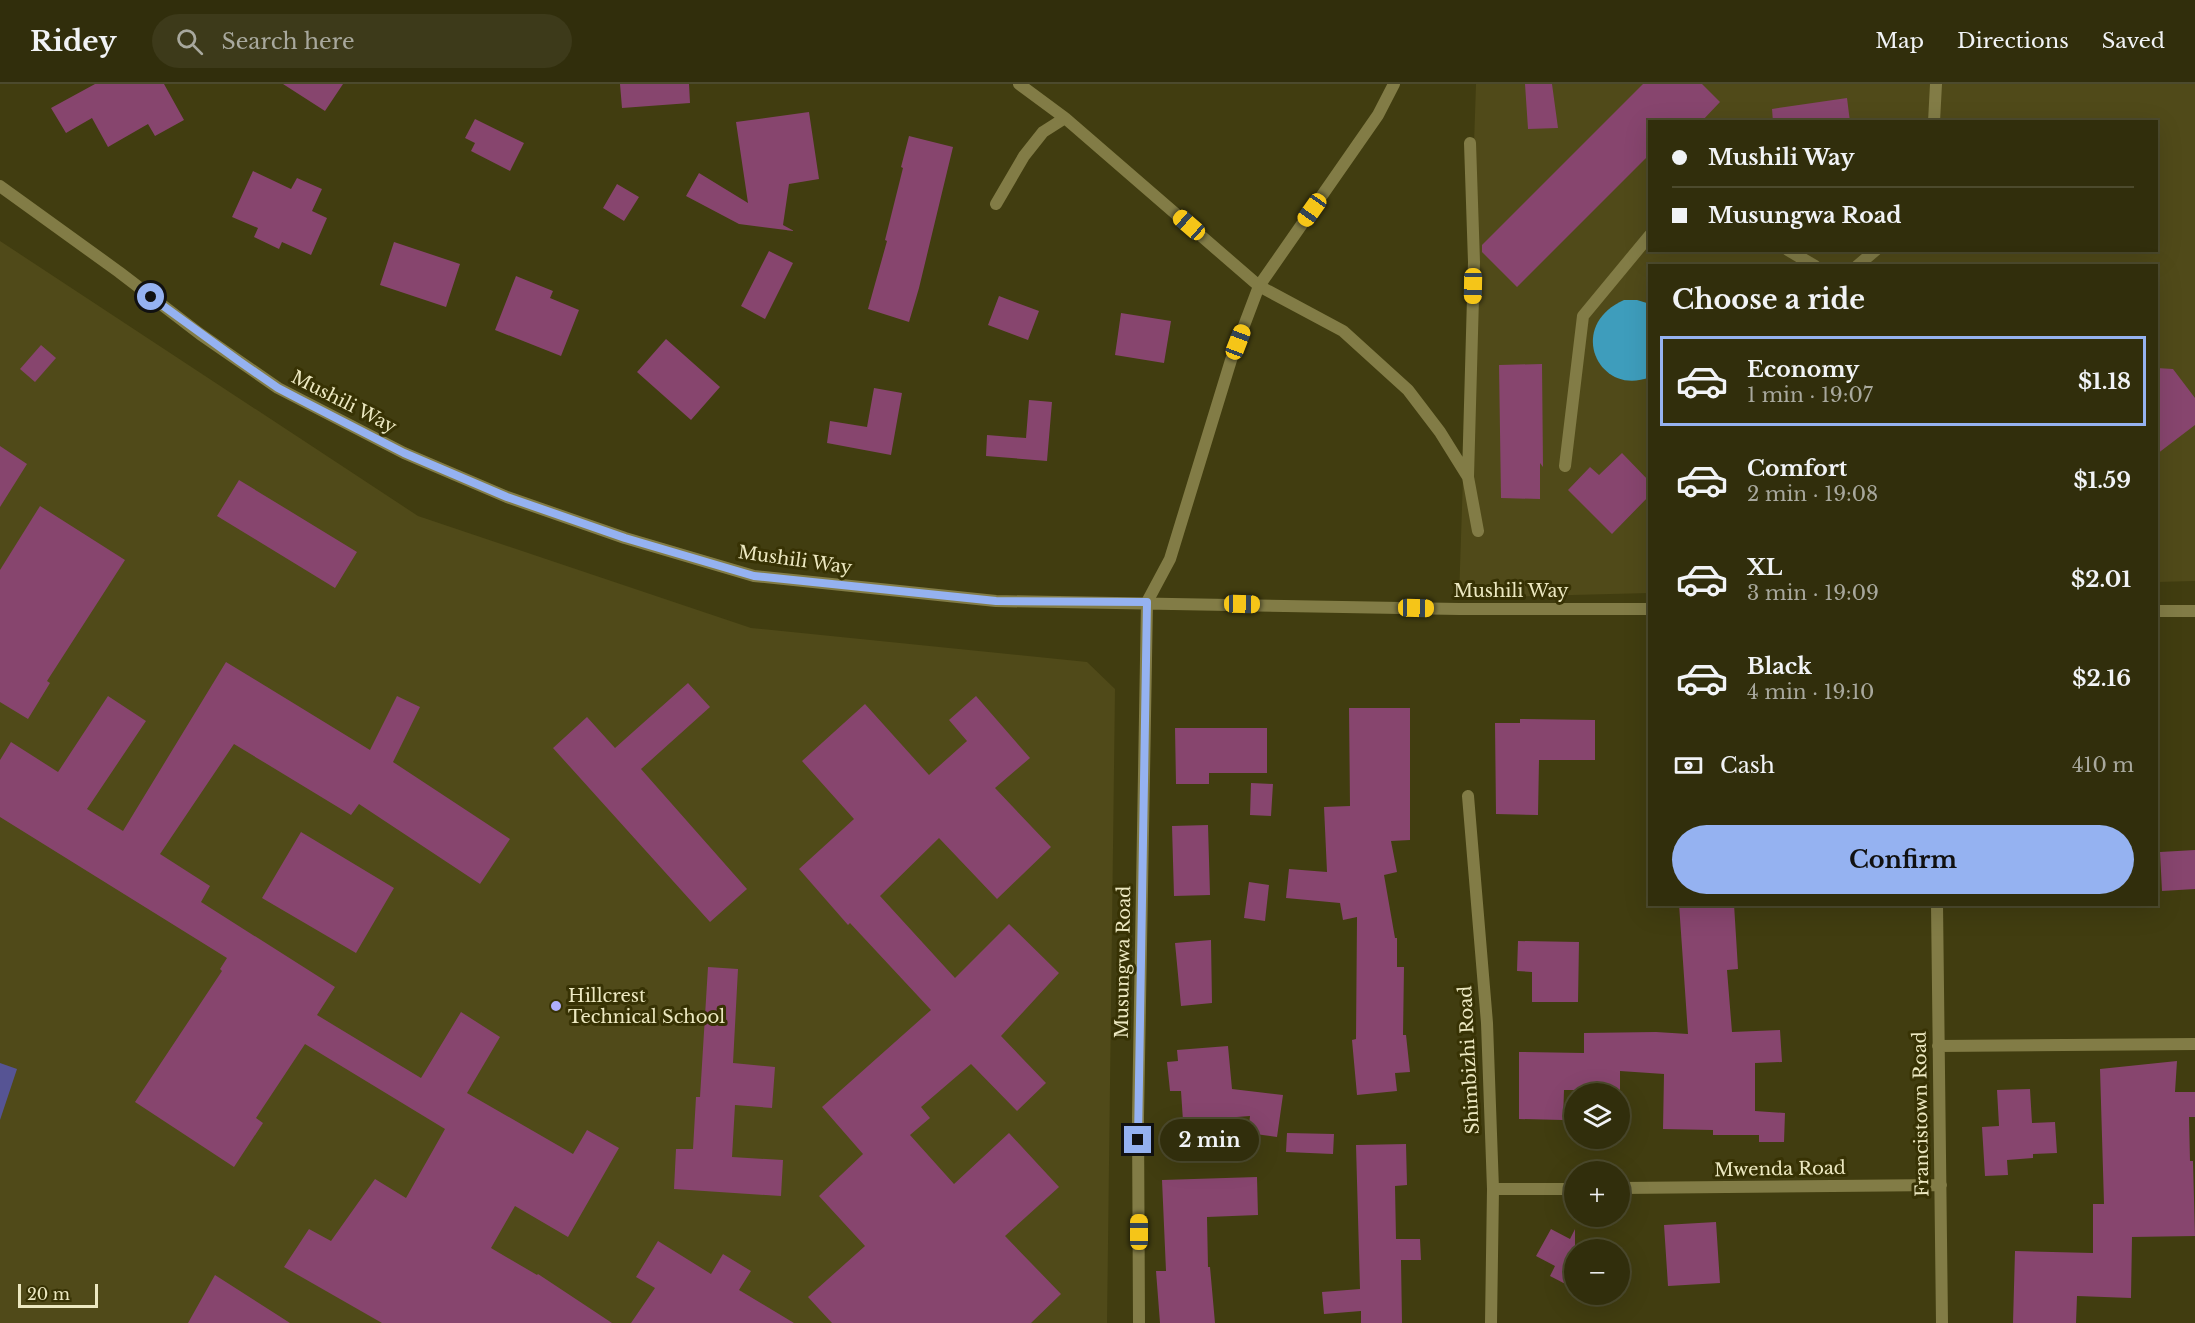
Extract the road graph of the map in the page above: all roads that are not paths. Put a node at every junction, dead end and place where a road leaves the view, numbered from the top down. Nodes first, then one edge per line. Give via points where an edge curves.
1 (1019, 84) edge
2 (1394, 84) edge
3 (1935, 84) edge
4 (1065, 118) junction
5 (1934, 120) edge
6 (1470, 143) dead end
7 (0, 186) edge
8 (996, 204) dead end
9 (1648, 237) edge
10 (1791, 252) edge
11 (1874, 252) edge
12 (1812, 264) edge
13 (1859, 264) edge
14 (1259, 286) junction
15 (1565, 466) dead end
16 (1468, 477) junction
17 (1478, 531) dead end
18 (1147, 602) junction
19 (1648, 609) edge
20 (2158, 611) edge
21 (2195, 611) edge
22 (1468, 796) dead end
23 (1937, 906) edge
24 (2195, 1044) edge
25 (1938, 1046) junction
26 (1941, 1185) junction
27 (1564, 1188) edge
28 (1630, 1188) edge
29 (1493, 1189) junction
30 (1139, 1323) edge
31 (1491, 1323) edge
32 (1942, 1323) edge

1 - 4 street
2 - 14 street via 1378,115
3 - 5 street
4 - 8 street via 1042,132
4 - 14 street
6 - 16 street via 1474,262
7 - 18 street, Mushili Way via 278,388 404,453 507,497 625,538 754,576 996,601
9 - 15 street via 1583,316
10 - 12 street
11 - 13 street
14 - 16 street via 1343,331 1408,390
14 - 18 street via 1231,360 1170,559
16 - 17 street
18 - 19 street, Mushili Way
18 - 30 street, Musungwa Road via 1138,1117
20 - 21 street
22 - 29 street, Shimbizhi Road via 1487,1023
23 - 25 street, Francistown Road
24 - 25 street
25 - 26 street, Francistown Road
26 - 28 street, Mwenda Road
26 - 32 street, Francistown Road
27 - 29 street
29 - 31 street, Shimbizhi Road

